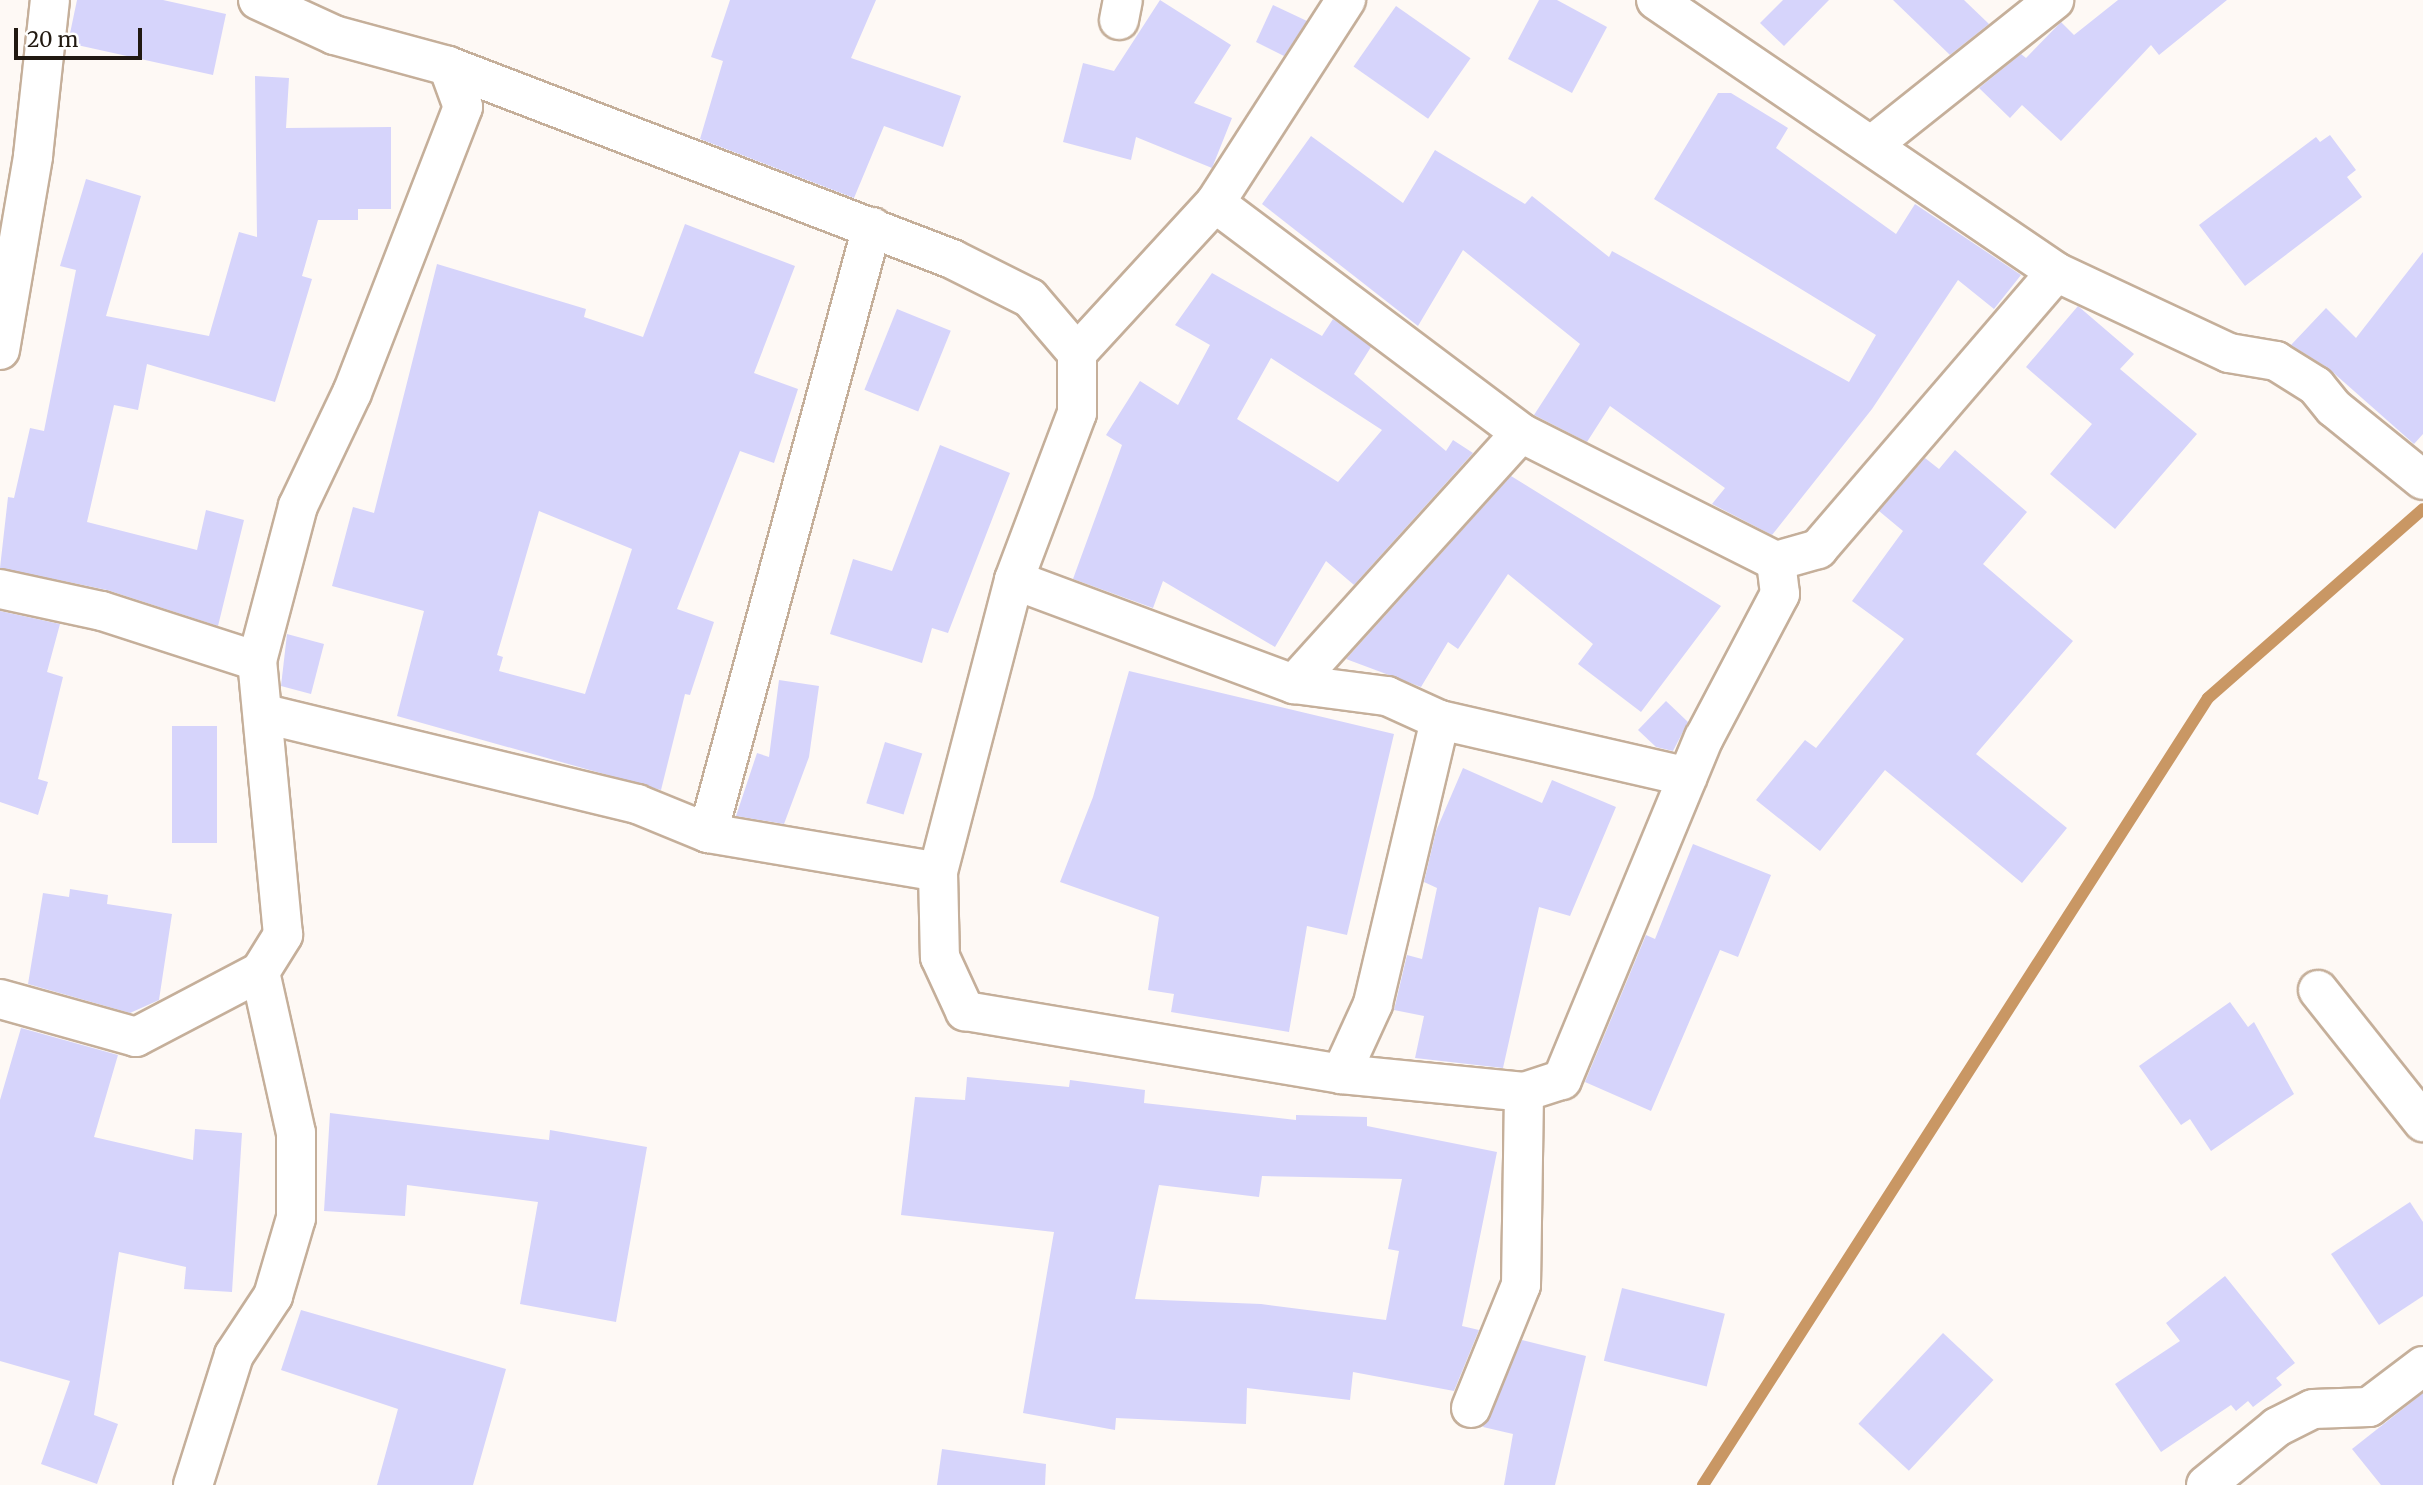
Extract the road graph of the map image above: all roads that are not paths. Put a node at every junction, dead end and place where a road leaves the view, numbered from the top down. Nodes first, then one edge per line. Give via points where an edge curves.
1 (50, 0) edge
2 (258, 0) edge
3 (1346, 0) edge
4 (1656, 0) edge
5 (2054, 0) edge
6 (448, 66) junction
7 (1872, 145) junction
8 (1215, 203) junction
9 (872, 227) junction
10 (2056, 272) junction
11 (0, 350) edge
12 (1077, 354) junction
13 (1521, 433) junction
14 (2423, 480) edge
15 (1776, 561) junction
16 (1014, 580) junction
17 (0, 589) edge
18 (257, 661) junction
19 (1294, 684) junction
20 (265, 714) junction
21 (1440, 720) junction
22 (1688, 777) junction
23 (708, 833) junction
24 (938, 872) junction
25 (260, 972) junction
26 (2318, 990) dead end
27 (0, 999) edge
28 (1340, 1074) junction
29 (1524, 1092) junction
30 (2423, 1122) edge
31 (2423, 1366) edge
32 (1471, 1408) dead end
33 (192, 1485) edge
34 (2206, 1485) edge

1 - 11 street via 33,156
2 - 6 street via 334,35
3 - 8 street
4 - 7 street
5 - 7 street
6 - 9 street
6 - 18 street via 463,107 352,393 298,506
7 - 10 street
8 - 12 street
8 - 13 street
9 - 12 street via 1030,298
9 - 23 street
10 - 14 street via 2230,353 2276,361 2316,386 2334,408
10 - 15 street via 1818,549
12 - 16 street via 1077,413
13 - 15 street
13 - 19 street
15 - 22 street via 1780,594
16 - 19 street
16 - 24 street
17 - 18 street via 102,611
18 - 20 street
19 - 21 street via 1387,696
20 - 23 street via 637,804
20 - 25 street via 283,934
21 - 22 street
21 - 28 street via 1373,1004
22 - 29 street via 1562,1080
23 - 24 street
24 - 28 street via 940,957 965,1011
25 - 27 street via 136,1037
25 - 33 street via 296,1133 296,1218 273,1296 234,1354
26 - 30 street
28 - 29 street
29 - 32 street via 1521,1285
31 - 34 street via 2369,1408 2314,1409 2277,1427

